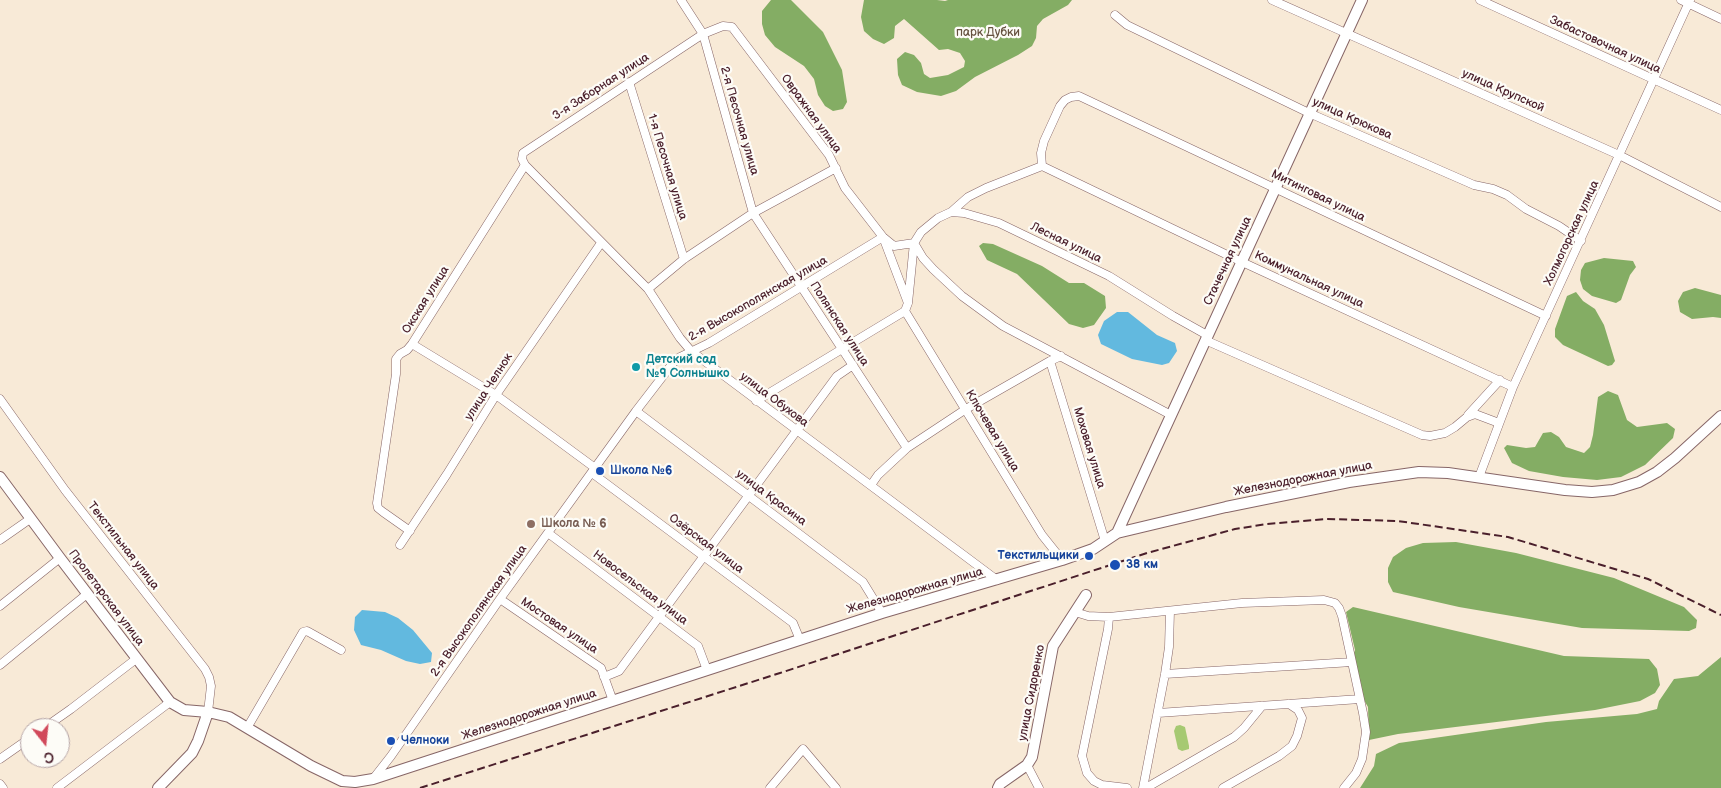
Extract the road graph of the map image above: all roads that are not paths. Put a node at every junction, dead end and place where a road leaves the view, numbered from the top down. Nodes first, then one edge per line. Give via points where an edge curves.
1 (680, 0) edge
2 (1272, 0) edge
3 (1362, 0) edge
4 (1480, 0) edge
5 (1686, 1) edge
6 (1115, 15) dead end
7 (1721, 19) edge
8 (1346, 33) junction
9 (703, 34) junction
10 (1653, 80) junction
11 (629, 82) junction
12 (1721, 110) edge
13 (1309, 112) junction
14 (1619, 155) junction
15 (525, 165) junction
16 (1042, 166) junction
17 (836, 168) junction
18 (1274, 189) junction
19 (1721, 208) edge
20 (951, 212) junction
21 (753, 213) junction
22 (883, 238) junction
23 (1580, 241) junction
24 (601, 243) junction
25 (914, 243) junction
26 (684, 259) junction
27 (1242, 262) junction
28 (801, 286) junction
29 (648, 289) junction
30 (908, 303) junction
31 (905, 311) junction
32 (1546, 316) junction
33 (1206, 338) junction
34 (412, 344) junction
35 (842, 349) junction
36 (691, 351) junction
37 (1060, 356) junction
38 (1050, 361) junction
39 (853, 365) junction
40 (1500, 380) junction
41 (1513, 387) junction
42 (496, 395) junction
43 (0, 399) edge
44 (756, 401) junction
45 (966, 409) junction
46 (636, 411) junction
47 (1171, 415) junction
48 (1721, 416) edge
49 (1467, 417) junction
50 (1498, 423) junction
51 (797, 431) junction
52 (907, 448) junction
53 (594, 470) junction
54 (1479, 477) junction
55 (0, 478) edge
56 (871, 485) junction
57 (749, 496) junction
58 (30, 519) junction
59 (410, 531) junction
60 (548, 533) junction
61 (1117, 533) junction
62 (0, 540) edge
63 (1105, 541) junction
64 (400, 545) dead end
65 (704, 556) junction
66 (60, 558) junction
67 (1062, 560) junction
68 (997, 580) junction
69 (87, 594) junction
70 (1086, 596) dead end
71 (500, 599) junction
72 (0, 606) edge
73 (1170, 610) junction
74 (1075, 612) junction
75 (882, 613) junction
76 (660, 616) junction
77 (1109, 617) junction
78 (800, 640) junction
79 (341, 650) dead end
80 (136, 659) junction
81 (1352, 662) junction
82 (0, 665) edge
83 (707, 670) junction
84 (1165, 674) junction
85 (604, 677) junction
86 (1360, 699) junction
87 (613, 701) junction
88 (170, 702) junction
89 (1289, 704) junction
90 (1262, 706) junction
91 (208, 712) junction
92 (1158, 713) junction
93 (58, 718) edge
94 (247, 728) junction
95 (20, 745) edge
96 (0, 758) edge
97 (1027, 765) junction
98 (373, 779) junction
99 (0, 784) edge
100 (2, 788) edge
101 (56, 788) edge
102 (158, 788) edge
103 (770, 788) edge
104 (836, 788) edge
105 (998, 788) edge
106 (1039, 788) edge
107 (1127, 788) edge
108 (1145, 788) edge
109 (1223, 788) edge
110 (1344, 788) edge

1 - 9 street, 2-я Песочная улица
2 - 8 street, улица Крупской
3 - 8 street, Стачечная улица
4 - 10 street, Забастовочная улица
5 - 7 street
5 - 10 street, Холмогорская улица
6 - 13 street, улица Крюкова via 1127,25
8 - 13 street, Стачечная улица
8 - 14 street, улица Крупской
9 - 11 street, 3-я Заборная улица
9 - 17 street, Овражная улица via 723,26 732,27 829,154
9 - 21 street, 2-я Песочная улица
10 - 12 street, Забастовочная улица
10 - 14 street, Холмогорская улица
11 - 15 street, 3-я Заборная улица via 523,153
11 - 26 street, 1-я Песочная улица
13 - 18 street, Стачечная улица
13 - 23 street, улица Крюкова via 1474,185 1507,195 1526,210 1559,226
14 - 19 street, улица Крупской
14 - 23 street, Холмогорская улица
15 - 24 street, улица Обухова
15 - 34 street, Окская улица
16 - 18 street, Митинговая улица via 1044,141 1060,106 1065,100 1079,96
16 - 20 street via 968,197
16 - 27 street, Коммунальная улица
17 - 21 street
17 - 22 street, Овражная улица via 845,188
18 - 27 street, Стачечная улица
18 - 32 street, Митинговая улица
20 - 25 street via 921,232
20 - 33 street, Лесная улица via 999,223 1109,276
21 - 26 street
21 - 28 street, Полянская улица
22 - 25 street via 894,246
22 - 28 street, 2-я Высокополянская улица
22 - 30 street, Овражная улица
23 - 32 street, Холмогорская улица
24 - 29 street, улица Обухова
24 - 42 street, улица Челнок
25 - 30 street
25 - 37 street via 923,258 962,296 1003,326
26 - 29 street
27 - 33 street, Стачечная улица
27 - 40 street, Коммунальная улица
28 - 35 street, Полянская улица
28 - 36 street, 2-я Высокополянская улица
29 - 36 street, улица Обухова
30 - 31 street
31 - 35 street
31 - 45 street, Ключевая улица
32 - 41 street, Холмогорская улица
33 - 47 street, Стачечная улица
33 - 49 street, Лесная улица via 1422,435 1445,432
34 - 42 street, Озёрская улица
34 - 59 street, Окская улица via 396,359 377,503 378,508
35 - 39 street, Полянская улица
35 - 44 street
36 - 44 street, улица Обухова
36 - 46 street, 2-я Высокополянская улица via 673,363
37 - 38 street
37 - 47 street
38 - 45 street
38 - 63 street, Моховая улица
39 - 51 street via 837,376
39 - 52 street, Полянская улица
40 - 41 street, Коммунальная улица
40 - 49 street, Лесная улица
41 - 50 street, Холмогорская улица
42 - 53 street, Озёрская улица
42 - 59 street, улица Челнок
43 - 91 street, Текстильная улица via 65,490 205,669 211,686
44 - 51 street, улица Обухова
45 - 52 street
45 - 67 street, Ключевая улица via 1042,535
46 - 53 street, 2-я Высокополянская улица
46 - 57 street, улица Красина
47 - 61 street, Стачечная улица
48 - 54 street, Железнодорожная улица via 1657,472 1613,490 1565,490
49 - 50 street via 1475,414
50 - 54 street, Холмогорская улица
51 - 56 street, улица Обухова
51 - 57 street
52 - 56 street
53 - 60 street, 2-я Высокополянская улица
53 - 65 street, Озёрская улица
54 - 61 street, Железнодорожная улица via 1419,472 1390,475 1226,507
55 - 58 street, Пролетарская улица
56 - 68 street, улица Обухова
57 - 65 street
57 - 75 street, улица Красина via 863,582
58 - 62 street
58 - 66 street, Пролетарская улица
59 - 64 street, улица Челнок
60 - 71 street, 2-я Высокополянская улица
60 - 76 street, Новосельская улица
61 - 63 street, Железнодорожная улица
63 - 67 street, Железнодорожная улица
65 - 76 street
65 - 78 street, Озёрская улица via 794,623
66 - 69 street, Пролетарская улица
66 - 72 street
67 - 68 street, Железнодорожная улица
68 - 75 street, Железнодорожная улица
69 - 80 street, Пролетарская улица
69 - 82 street
70 - 74 street, улица Сидоренко
71 - 85 street, Мостовая улица via 601,668
71 - 98 street, 2-я Высокополянская улица
73 - 77 street
73 - 81 street via 1242,603 1335,602 1342,616
73 - 84 street
74 - 77 street
74 - 97 street, улица Сидоренко via 1053,646 1032,757
75 - 78 street, Железнодорожная улица
76 - 83 street, Новосельская улица via 698,646
76 - 85 street via 619,670
77 - 107 street via 1082,756 1087,773 1094,780 1102,785
78 - 83 street, Железнодорожная улица
79 - 94 street via 307,631 303,632
80 - 88 street, Пролетарская улица
80 - 93 street
81 - 84 street
81 - 86 street
83 - 87 street, Железнодорожная улица
84 - 92 street
85 - 87 street, Мостовая улица
86 - 89 street
86 - 110 street via 1366,732 1364,748 1356,774
87 - 98 street, Железнодорожная улица
88 - 91 street via 184,710
88 - 101 street
89 - 90 street
89 - 109 street via 1298,710 1302,718 1292,746
90 - 92 street
90 - 108 street via 1234,737
91 - 94 street, Железнодорожная улица via 229,717
91 - 102 street via 192,753
92 - 108 street
94 - 98 street, Железнодорожная улица via 311,766 342,780
95 - 96 street
97 - 105 street
97 - 106 street
99 - 100 street
103 - 104 street via 803,749

